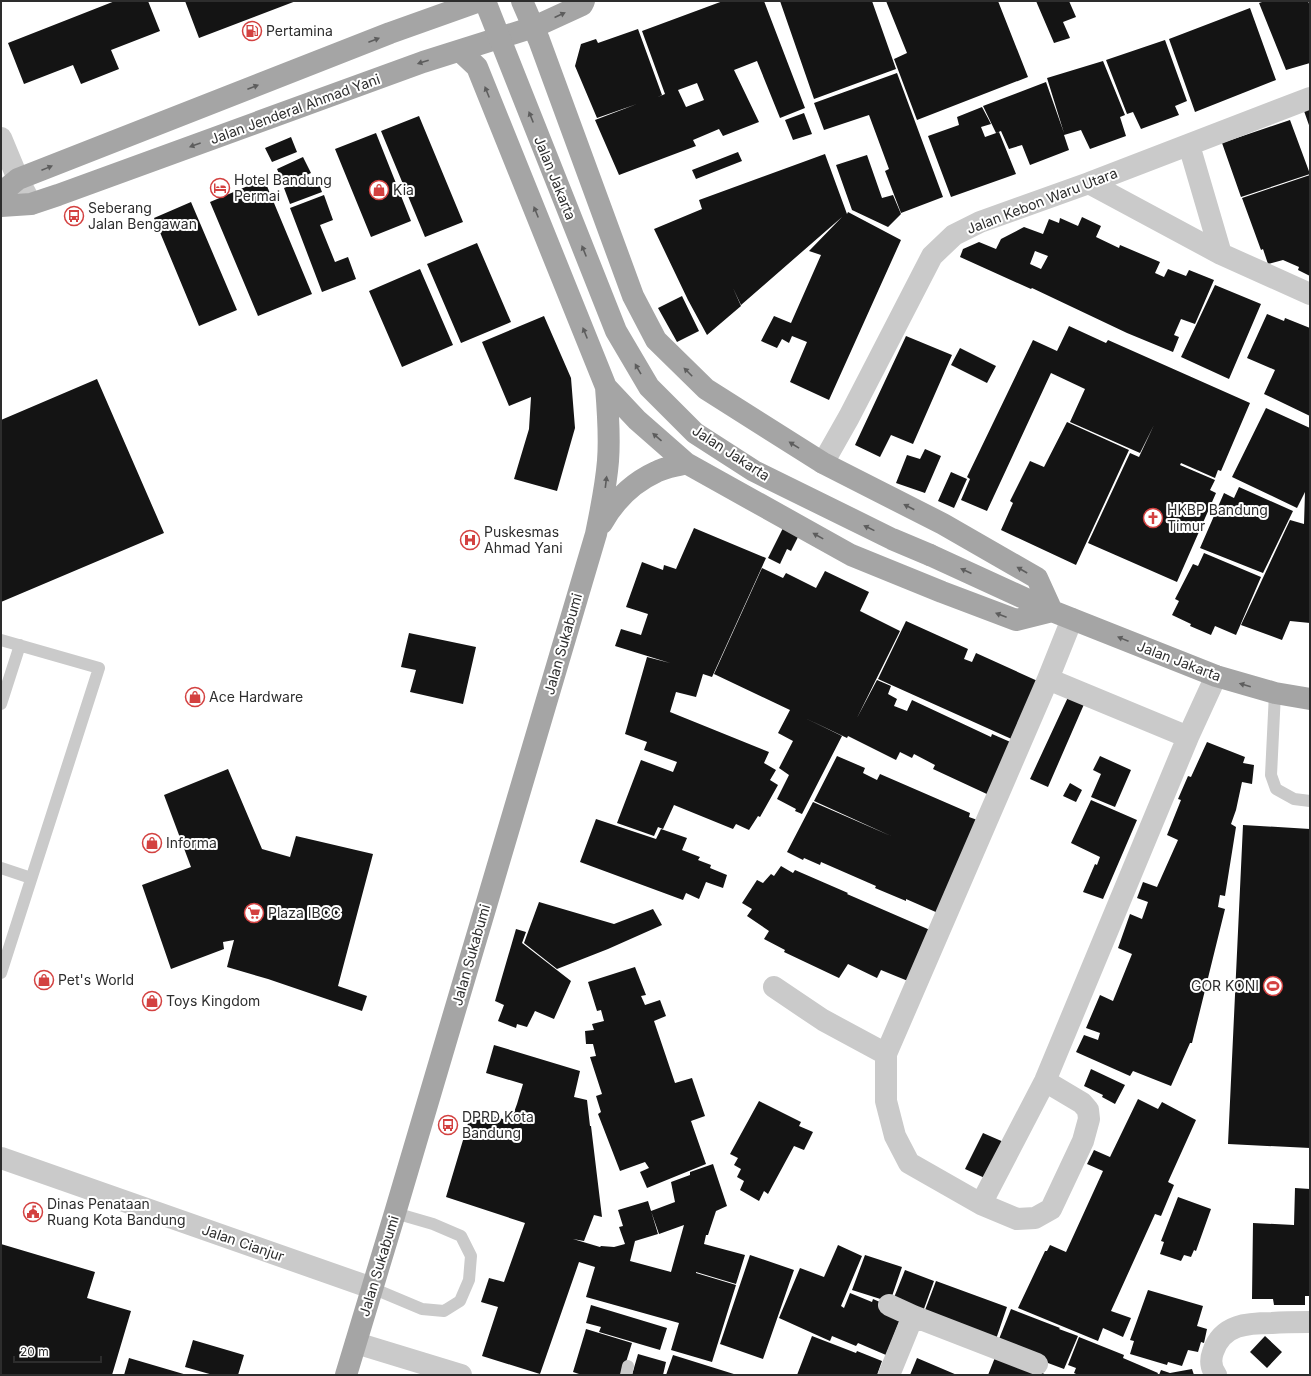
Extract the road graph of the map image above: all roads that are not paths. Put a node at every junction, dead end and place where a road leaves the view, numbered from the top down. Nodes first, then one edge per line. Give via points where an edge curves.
1 (480, 1) edge
2 (485, 1) edge
3 (522, 1) edge
4 (584, 1) edge
5 (452, 6) edge
6 (534, 27) junction
7 (460, 51) junction
8 (1310, 98) edge
9 (1, 138) edge
10 (1189, 145) junction
11 (18, 179) junction
12 (1088, 183) junction
13 (1, 193) edge
14 (31, 204) junction
15 (1, 206) edge
16 (1221, 254) junction
17 (1310, 294) edge
18 (606, 386) junction
19 (686, 463) junction
20 (823, 463) junction
21 (596, 534) junction
22 (1052, 611) junction
23 (1072, 619) junction
24 (1, 640) edge
25 (20, 645) junction
26 (1216, 676) junction
27 (1048, 679) junction
28 (1275, 693) junction
29 (1310, 699) edge
30 (1, 703) edge
31 (1188, 737) junction
32 (1310, 801) edge
33 (1, 868) edge
34 (31, 878) junction
35 (1, 973) edge
36 (774, 987) dead end
37 (886, 1054) junction
38 (1045, 1081) junction
39 (1, 1158) edge
40 (981, 1204) junction
41 (395, 1213) junction
42 (372, 1288) junction
43 (889, 1305) dead end
44 (913, 1316) junction
45 (1310, 1322) edge
46 (356, 1343) junction
47 (1037, 1364) dead end
48 (346, 1375) edge
49 (462, 1375) edge
50 (889, 1375) edge
51 (1216, 1375) edge

1 - 5 main road
22 -> 2 main road, Jalan Jakarta, bridge via 892,539 754,471 695,433 649,387 616,331
3 - 6 main road
6 -> 4 main road, Jalan Jenderal Ahmad Yani via 582,5
11 -> 5 main road via 375,39
6 - 7 main road, Jalan Jenderal Ahmad Yani
20 -> 6 main road via 706,390 656,340 633,296
7 -> 14 main road, Jalan Jenderal Ahmad Yani
18 -> 7 main road, Jalan Jakarta via 477,67
8 - 10 street, Jalan Kebon Waru Utara
9 - 11 street
10 - 12 street, Jalan Kebon Waru Utara
10 - 16 street
11 - 13 main road
11 - 14 street
12 - 16 street
12 - 20 street, Jalan Kebon Waru Utara via 980,222 954,235 932,256
14 - 15 main road, Jalan Jenderal Ahmad Yani
16 - 17 street
19 -> 18 main road, Jalan Jakarta via 637,420
21 -> 18 main road, Jalan Sukabumi via 604,498 608,461
19 - 21 main road, Jalan Sukabumi via 657,471 631,486 610,508
22 -> 19 main road, Jalan Jakarta via 1016,620 942,592 851,555
22 -> 20 main road via 1037,578 943,524
21 - 41 main road, Jalan Sukabumi
22 - 23 main road, Jalan Jakarta
26 -> 23 main road, Jalan Jakarta
23 - 27 street
24 - 25 lane
25 - 30 lane
25 - 34 lane via 99,668
28 -> 26 main road, Jalan Jakarta
26 - 31 street
27 - 31 street
27 - 37 street
28 - 29 main road, Jalan Jakarta
28 - 32 lane via 1271,775 1276,789 1294,799
31 - 38 street
33 - 34 lane
34 - 35 lane
36 - 37 street via 823,1020
37 - 40 street via 886,1101 895,1136 909,1163
38 - 40 street
38 - 40 street via 1082,1103 1088,1110 1089,1120 1083,1141 1051,1209 1034,1218 1016,1219
39 - 42 street, Jalan Cianjur
41 - 42 main road, Jalan Sukabumi
41 - 42 lane via 433,1224 461,1236 471,1256 468,1280 460,1301 444,1310 422,1309
42 - 46 main road, Jalan Sukabumi
43 - 44 street
44 - 47 street
44 - 50 street
45 - 51 street via 1251,1323 1229,1330 1214,1347 1210,1358
46 - 48 main road, Jalan Sukabumi
46 - 49 street

